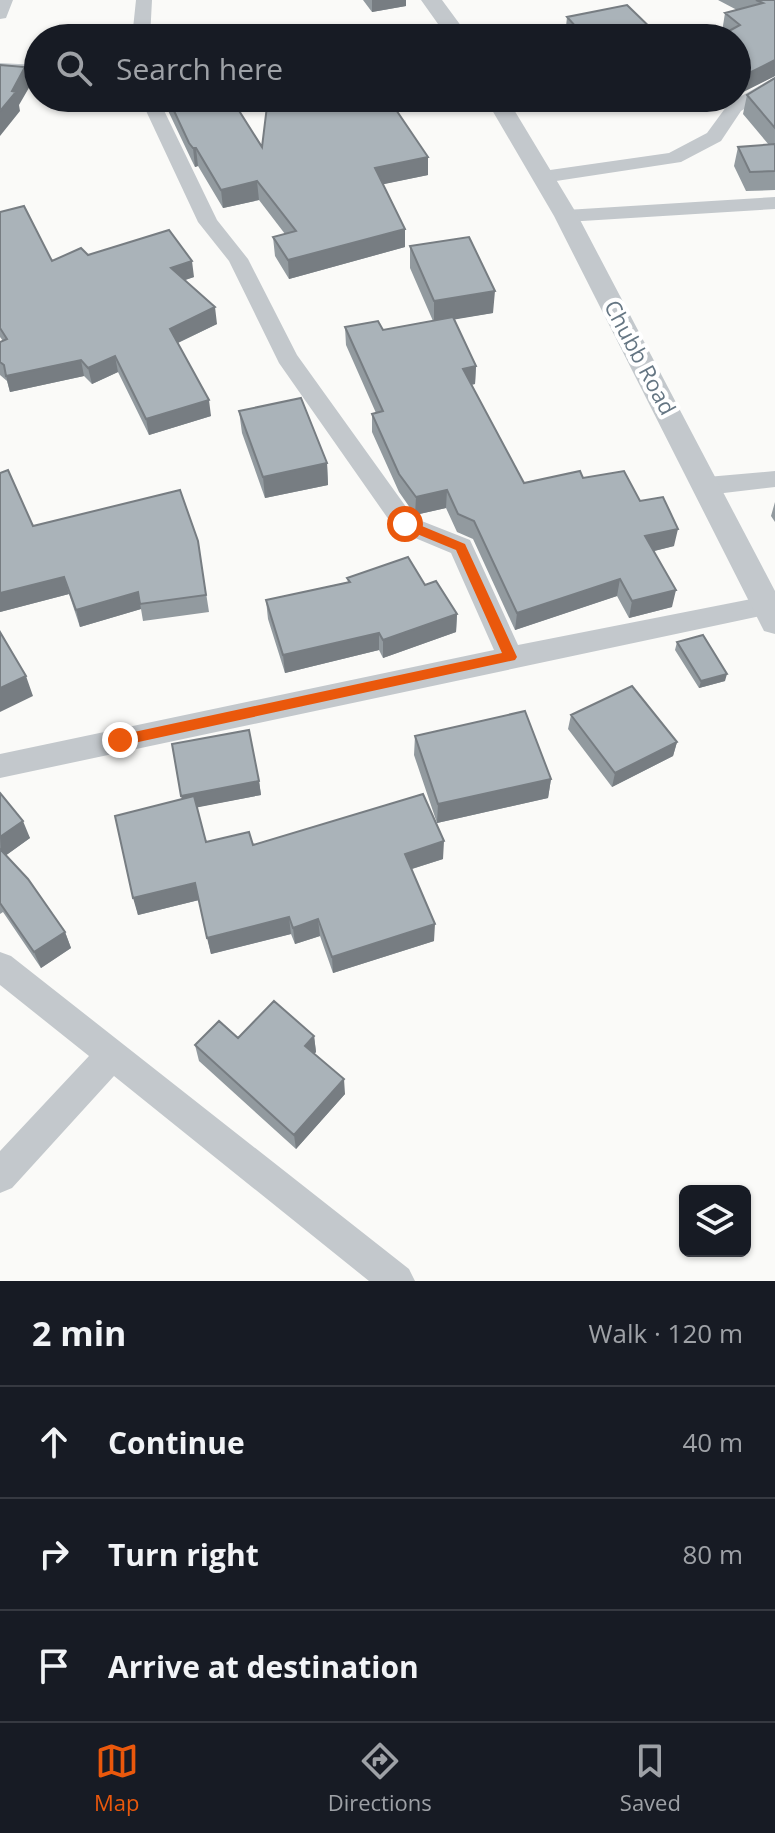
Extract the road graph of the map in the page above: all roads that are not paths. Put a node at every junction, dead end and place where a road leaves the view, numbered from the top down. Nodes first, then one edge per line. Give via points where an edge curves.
1 (5, 0) edge
2 (144, 0) edge
3 (431, 0) edge
4 (0, 14) edge
5 (142, 24) edge
6 (449, 24) edge
7 (0, 68) edge
8 (24, 69) edge
9 (775, 82) edge
10 (751, 97) edge
11 (156, 112) edge
12 (504, 112) edge
13 (732, 112) edge
14 (543, 177) junction
15 (775, 203) edge
16 (566, 216) junction
17 (775, 479) edge
18 (707, 486) junction
19 (771, 614) edge
20 (510, 657) junction
21 (0, 766) edge
22 (0, 966) edge
23 (113, 1054) junction
24 (0, 1176) edge
25 (397, 1281) edge

1 - 4 street
2 - 5 street
3 - 6 street
7 - 8 street
9 - 10 street
11 - 20 street via 208,222 238,259 287,358 405,524 461,547
12 - 14 street, Chubb Road
13 - 14 street via 714,137 674,158
14 - 16 street, Chubb Road
15 - 16 street
16 - 18 street, Chubb Road
17 - 18 street
18 - 19 street, Chubb Road
19 - 20 street
20 - 21 street
22 - 23 street
23 - 24 street
23 - 25 street

